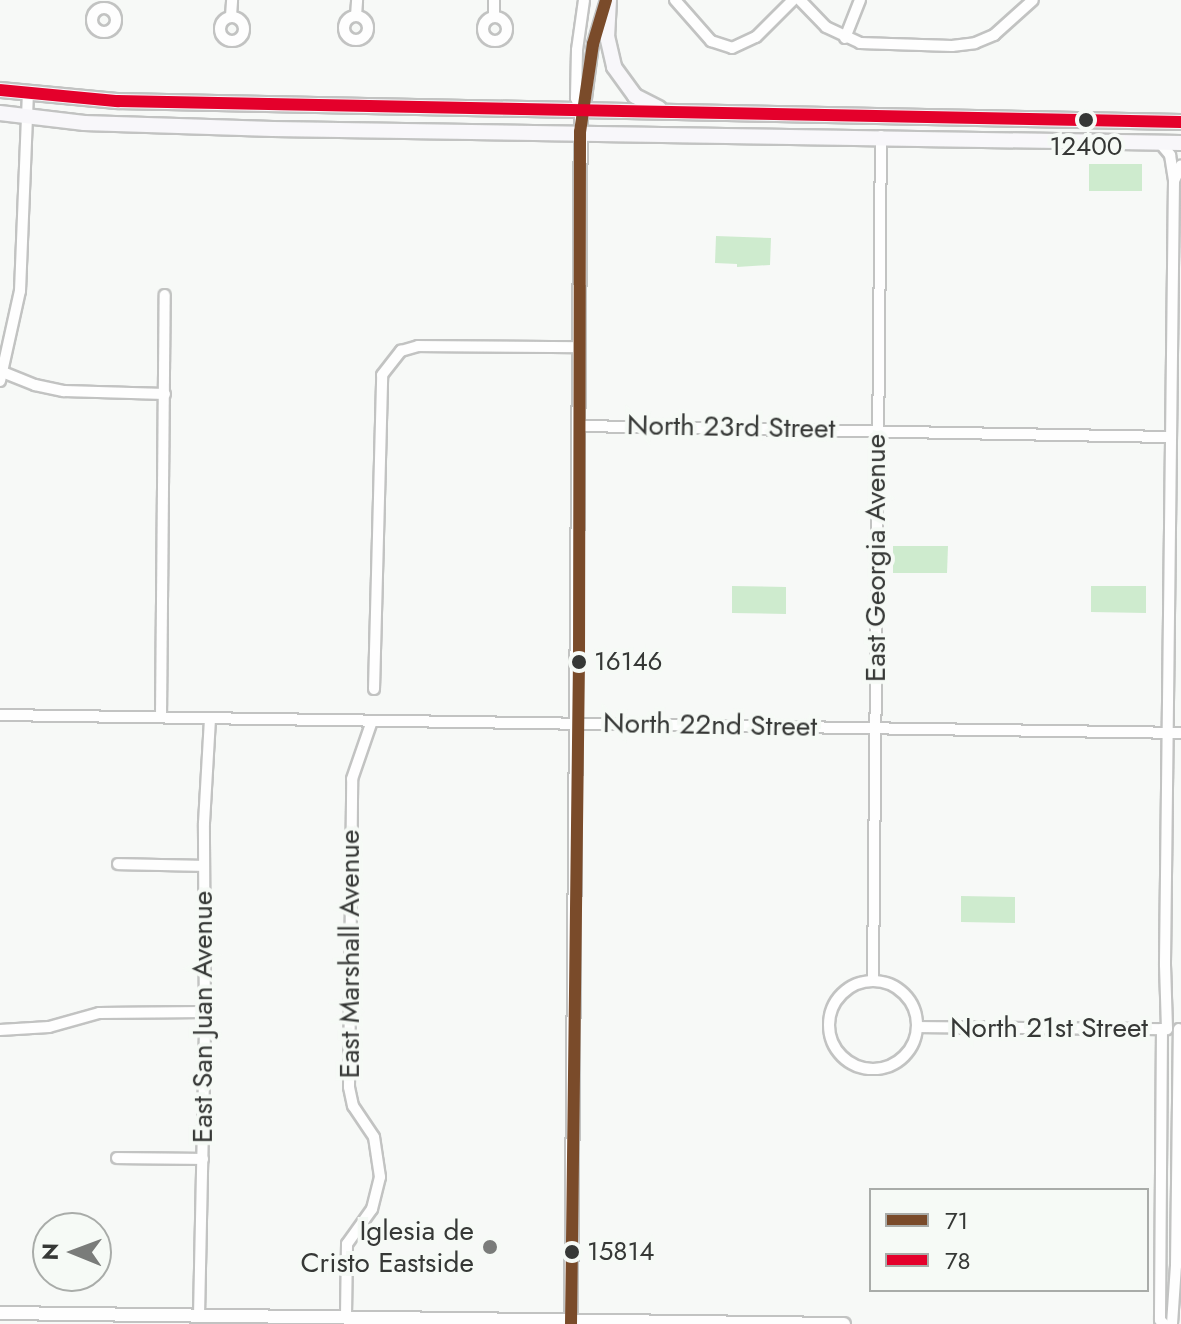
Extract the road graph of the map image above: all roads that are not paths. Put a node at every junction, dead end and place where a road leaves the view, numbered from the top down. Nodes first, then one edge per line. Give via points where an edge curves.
1 (232, 0) edge
2 (357, 0) edge
3 (494, 0) edge
4 (584, 0) edge
5 (608, 0) edge
6 (675, 0) edge
7 (793, 0) edge
8 (800, 0) edge
9 (860, 0) edge
10 (1033, 0) edge
11 (231, 16) dead end
12 (356, 16) dead end
13 (494, 17) dead end
14 (845, 38) junction
15 (0, 90) edge
16 (28, 93) junction
17 (273, 104) junction
18 (581, 110) junction
19 (666, 111) junction
20 (0, 113) edge
21 (26, 117) junction
22 (1181, 122) edge
23 (273, 129) junction
24 (580, 132) junction
25 (881, 136) junction
26 (1158, 142) junction
27 (1181, 143) edge
28 (1181, 165) edge
29 (1174, 181) junction
30 (165, 295) dead end
31 (580, 347) junction
32 (0, 375) edge
33 (165, 394) junction
34 (580, 426) junction
35 (877, 429) junction
36 (1171, 437) junction
37 (374, 689) dead end
38 (0, 715) edge
39 (161, 717) junction
40 (210, 718) junction
41 (372, 721) junction
42 (578, 723) junction
43 (875, 729) junction
44 (1168, 733) junction
45 (1181, 733) edge
46 (118, 864) dead end
47 (203, 866) junction
48 (873, 981) junction
49 (205, 1012) junction
50 (917, 1027) junction
51 (1172, 1029) edge
52 (0, 1030) edge
53 (117, 1158) dead end
54 (203, 1159) junction
55 (0, 1313) edge
56 (199, 1316) junction
57 (346, 1316) junction
58 (117, 1320) edge
59 (269, 1320) edge
60 (420, 1321) edge
61 (570, 1322) edge
62 (844, 1324) edge
63 (1164, 1324) edge
64 (1172, 1324) edge

1 - 11 street
2 - 12 street
3 - 13 street
4 - 18 street via 577,50 576,98
5 - 18 street via 593,44
5 - 19 main road via 609,55 619,78 635,96
6 - 7 street via 711,41 732,48 756,37
8 - 14 street
9 - 14 street
10 - 14 street via 984,41 871,45
15 - 16 main road
16 - 17 main road
16 - 21 street
17 - 18 main road
17 - 23 main road
18 - 19 main road
18 - 24 street
19 - 22 main road
20 - 21 main road
21 - 23 main road
21 - 32 street via 20,291
23 - 24 main road
24 - 25 main road
24 - 31 street
25 - 26 main road
25 - 35 street, East Georgia Avenue
26 - 27 main road
26 - 29 street via 1168,149
28 - 29 street
29 - 36 street
30 - 33 street
31 - 34 street
31 - 37 street via 426,345 401,351 382,375
32 - 33 street via 64,391
33 - 39 street
34 - 35 street, North 23rd Street
34 - 42 street
35 - 36 street, North 23rd Street
35 - 43 street, East Georgia Avenue
36 - 44 street
38 - 39 street, North 22nd Street
39 - 40 street, North 22nd Street
40 - 41 street, North 22nd Street
40 - 47 street, East San Juan Avenue
41 - 42 street, North 22nd Street
41 - 57 street, East Marshall Avenue via 352,779 349,1087 353,1106 374,1137 380,1177 372,1209 347,1244
42 - 43 street, North 22nd Street
42 - 61 street
43 - 44 street, North 22nd Street
43 - 48 street, East Georgia Avenue
44 - 45 street, North 22nd Street
44 - 51 street
46 - 47 street
47 - 49 street, East San Juan Avenue
48 - 50 street via 900,990 916,1013
48 - 50 street via 845,990 835,1001 829,1029 841,1056 852,1065 881,1069 907,1054
49 - 52 street via 99,1013 49,1027
49 - 54 street, East San Juan Avenue
50 - 51 street, North 21st Street
51 - 63 street via 1160,1320
51 - 64 street
53 - 54 street
54 - 56 street, East San Juan Avenue
55 - 58 street
56 - 58 street
56 - 59 street
57 - 59 street
57 - 60 street
60 - 61 street
61 - 62 street

